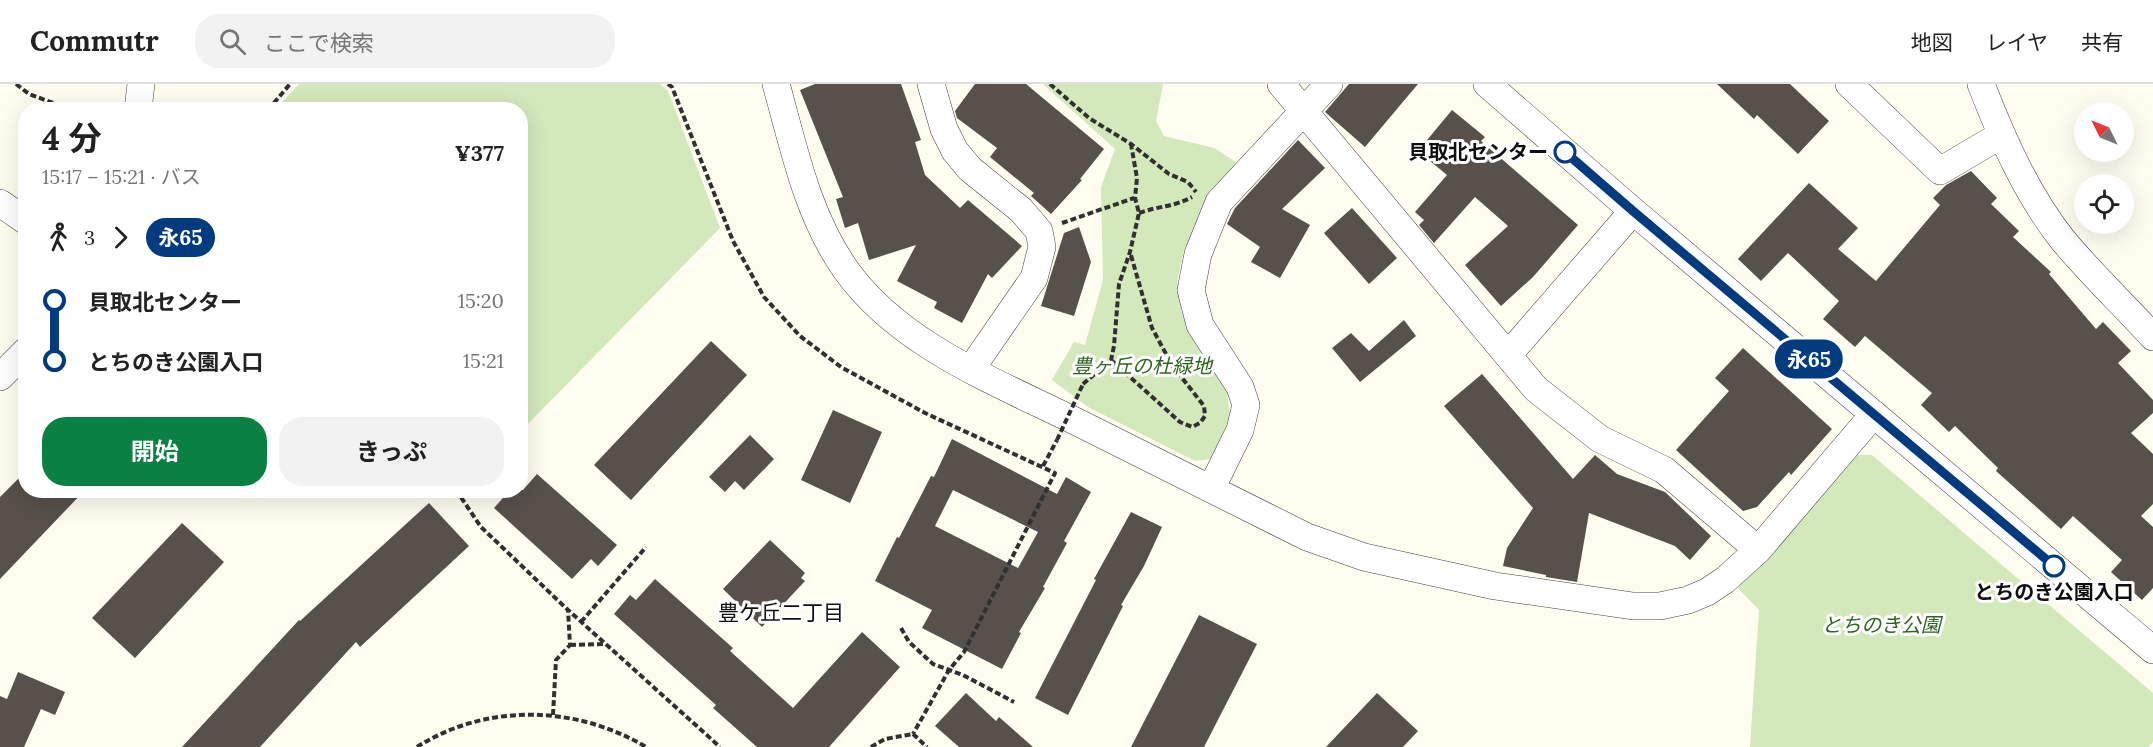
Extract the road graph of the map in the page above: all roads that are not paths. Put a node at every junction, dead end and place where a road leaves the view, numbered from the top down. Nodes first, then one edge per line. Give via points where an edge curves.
1 (141, 84) edge
2 (776, 84) edge
3 (931, 84) edge
4 (1281, 84) edge
5 (1329, 84) edge
6 (1487, 84) edge
7 (1848, 84) edge
8 (1981, 84) edge
9 (139, 102) edge
10 (1304, 110) junction
11 (2001, 135) junction
12 (1633, 211) junction
13 (2153, 337) edge
14 (1509, 354) junction
15 (18, 359) edge
16 (971, 369) junction
17 (0, 378) edge
18 (1875, 414) junction
19 (1211, 489) junction
20 (1758, 550) junction
21 (2153, 650) edge

1 - 9 street
2 - 16 street via 808,199 846,270 877,307 910,334
3 - 16 street via 955,151 970,169 1021,210 1038,231 1042,247 1034,278
4 - 10 street
5 - 10 street
6 - 12 street
7 - 11 street via 1940,171
8 - 11 street
10 - 14 street
10 - 19 street via 1219,202 1198,254 1191,291 1200,325 1240,387 1246,405 1240,430
11 - 13 street via 2036,201 2063,239
12 - 14 street
12 - 18 street
14 - 20 street via 1536,389 1600,439 1664,470
15 - 17 street
16 - 19 street
18 - 20 street
18 - 21 street
19 - 20 street via 1307,537 1364,557 1495,586 1633,606 1660,606 1707,592

